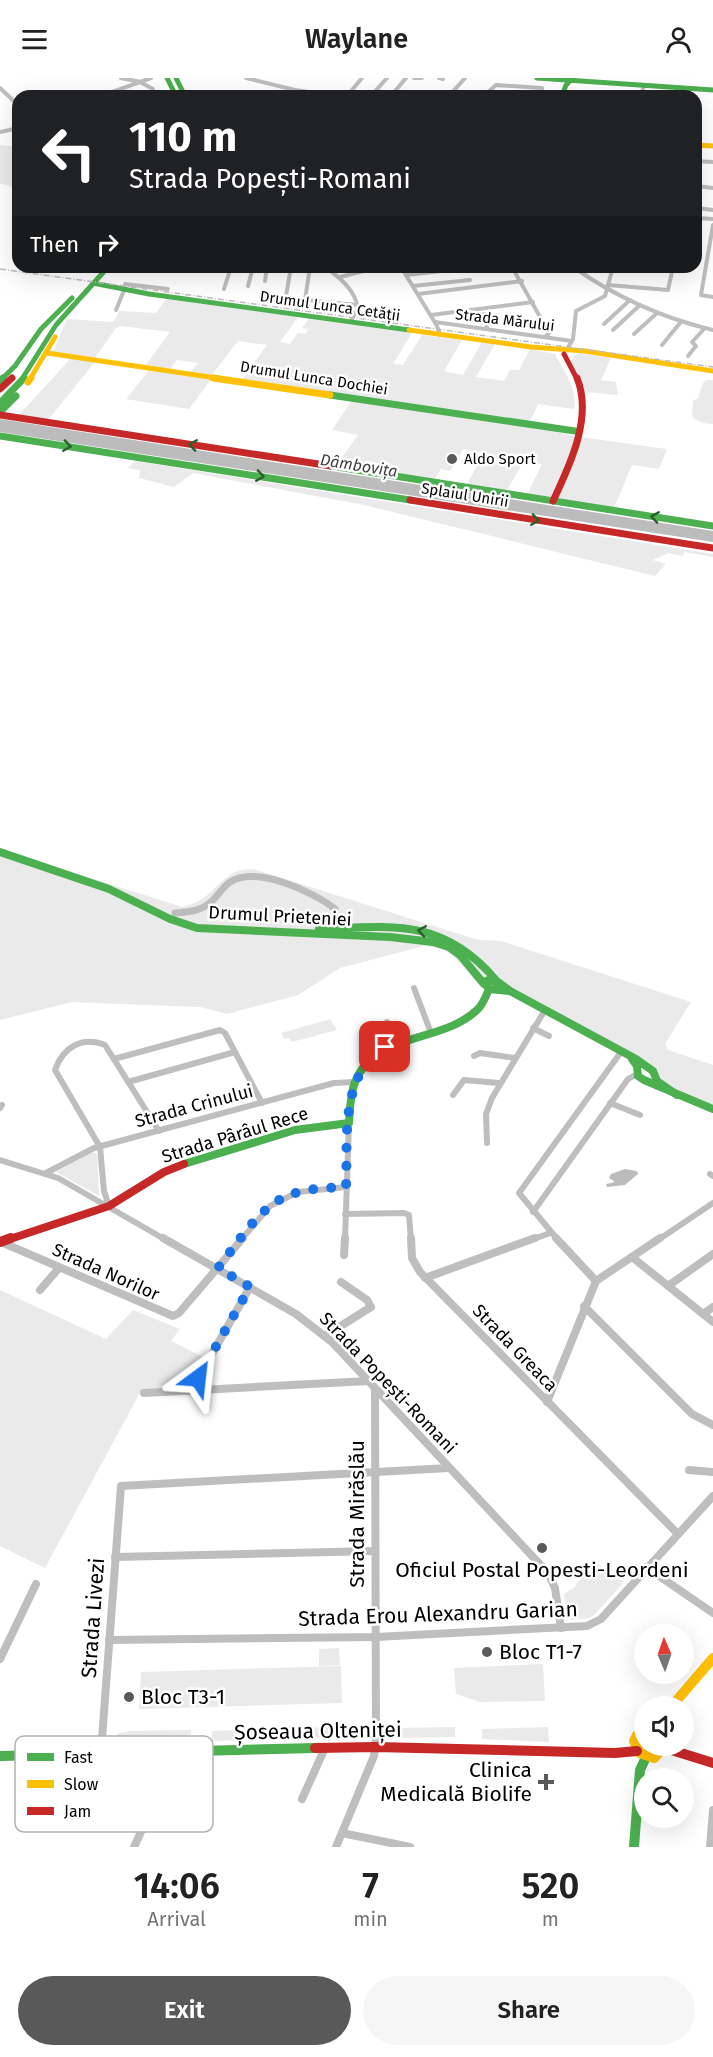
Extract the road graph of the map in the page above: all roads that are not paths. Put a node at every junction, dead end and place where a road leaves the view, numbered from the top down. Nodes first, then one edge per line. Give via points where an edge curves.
1 (121, 78) edge
2 (151, 78) edge
3 (246, 78) edge
4 (362, 78) edge
5 (387, 78) edge
6 (406, 78) edge
7 (414, 78) edge
8 (422, 78) edge
9 (465, 78) edge
10 (537, 78) edge
11 (600, 78) edge
12 (568, 80) edge
13 (141, 82) junction
14 (713, 85) edge
15 (644, 86) junction
16 (0, 88) edge
17 (153, 88) dead end
18 (118, 90) edge
19 (295, 90) edge
20 (352, 90) edge
21 (376, 90) edge
22 (396, 90) edge
23 (454, 90) edge
24 (492, 90) edge
25 (542, 90) edge
26 (643, 90) edge
27 (713, 90) edge
28 (12, 99) edge
29 (713, 225) edge
30 (95, 273) edge
31 (102, 273) edge
32 (229, 273) edge
33 (251, 273) edge
34 (266, 273) edge
35 (290, 273) edge
36 (309, 273) edge
37 (333, 273) edge
38 (358, 273) edge
39 (424, 273) edge
40 (516, 273) edge
41 (584, 273) edge
42 (612, 273) edge
43 (672, 273) edge
44 (406, 275) joint
45 (340, 278) junction
46 (265, 280) dead end
47 (470, 280) dead end
48 (94, 281) junction
49 (522, 281) junction
50 (125, 286) junction
51 (248, 286) dead end
52 (413, 286) junction
53 (608, 287) junction
54 (168, 289) dead end
55 (224, 289) dead end
56 (418, 294) junction
57 (286, 296) dead end
58 (713, 297) edge
59 (630, 300) junction
60 (533, 302) junction
61 (357, 305) junction
62 (640, 305) junction
63 (116, 310) dead end
64 (484, 314) dead end
65 (656, 314) junction
66 (431, 315) junction
67 (57, 319) junction
68 (350, 322) junction
69 (435, 322) junction
70 (680, 323) junction
71 (604, 324) dead end
72 (487, 328) junction
73 (705, 328) junction
74 (614, 330) dead end
75 (713, 330) edge
76 (440, 334) junction
77 (634, 334) dead end
78 (545, 337) junction
79 (662, 345) dead end
80 (567, 351) junction
81 (48, 353) junction
82 (688, 356) dead end
83 (713, 371) edge
84 (0, 381) edge
85 (0, 389) edge
86 (3, 403) edge
87 (0, 413) edge
88 (20, 418) junction
89 (575, 431) junction
90 (3, 437) edge
91 (553, 501) junction
92 (713, 526) edge
93 (713, 548) edge
94 (0, 852) edge
95 (256, 932) junction
96 (493, 985) junction
97 (414, 988) dead end
98 (545, 1010) junction
99 (387, 1022) dead end
100 (533, 1028) junction
101 (431, 1032) junction
102 (549, 1036) dead end
103 (385, 1047) junction
104 (235, 1052) junction
105 (623, 1053) junction
106 (474, 1056) dead end
107 (515, 1058) junction
108 (114, 1059) junction
109 (651, 1072) junction
110 (639, 1075) junction
111 (128, 1082) junction
112 (355, 1082) junction
113 (500, 1083) junction
114 (453, 1095) dead end
115 (677, 1095) junction
116 (262, 1103) junction
117 (610, 1103) junction
118 (713, 1109) edge
119 (640, 1115) dead end
120 (349, 1123) junction
121 (159, 1131) junction
122 (487, 1143) dead end
123 (100, 1147) junction
124 (0, 1160) edge
125 (46, 1173) junction
126 (346, 1187) junction
127 (713, 1203) edge
128 (109, 1206) junction
129 (533, 1212) junction
130 (345, 1214) junction
131 (550, 1233) junction
132 (0, 1242) edge
133 (713, 1254) edge
134 (344, 1255) dead end
135 (632, 1257) junction
136 (59, 1268) junction
137 (218, 1268) junction
138 (425, 1278) junction
139 (596, 1281) junction
140 (341, 1282) dead end
141 (668, 1286) junction
142 (250, 1287) junction
143 (40, 1290) dead end
144 (584, 1306) junction
145 (713, 1307) edge
146 (703, 1314) junction
147 (713, 1322) edge
148 (325, 1336) junction
149 (368, 1382) junction
150 (375, 1389) junction
151 (191, 1391) junction
152 (144, 1393) dead end
153 (547, 1402) junction
154 (713, 1425) edge
155 (449, 1468) junction
156 (374, 1470) junction
157 (689, 1470) dead end
158 (713, 1472) edge
159 (713, 1496) edge
160 (677, 1533) junction
161 (375, 1551) junction
162 (115, 1557) junction
163 (646, 1567) junction
164 (36, 1584) dead end
165 (713, 1613) edge
166 (561, 1628) junction
167 (376, 1636) junction
168 (109, 1640) junction
169 (713, 1658) edge
170 (0, 1659) edge
171 (680, 1696) edge
172 (102, 1736) edge
173 (376, 1747) junction
174 (326, 1748) junction
175 (213, 1750) edge
176 (634, 1751) edge
177 (15, 1755) edge
178 (0, 1756) edge
179 (658, 1756) edge
180 (692, 1756) edge
181 (646, 1757) joint
182 (713, 1763) edge
183 (302, 1799) dead end
184 (713, 1810) edge
185 (141, 1832) edge
186 (342, 1833) junction
187 (134, 1847) edge
188 (336, 1847) edge
189 (410, 1847) edge
190 (634, 1847) edge
191 (710, 1847) edge

1 - 13 street
2 - 13 street
3 - 19 street
4 - 20 street
5 - 21 street
6 - 22 street
7 - 8 street
9 - 23 street
10 - 12 main road
11 - 14 main road
12 - 15 main road
13 - 17 street
13 - 18 street
15 - 26 street
15 - 27 main road
16 - 28 street
24 - 25 street via 496,85
29 - 58 street via 701,295
30 - 67 main road
31 - 48 main road
32 - 55 street
33 - 51 street
34 - 46 street
35 - 57 street
36 - 61 street via 304,300
37 - 45 street
38 - 45 street
39 - 44 street
40 - 49 street
41 - 53 street
42 - 53 street
43 - 53 street via 668,290
44 - 52 street, Strada Mărului
45 - 61 street
47 - 52 street
48 - 50 main road, Drumul Lunca Cetății
48 - 67 main road
49 - 56 street, Strada Mărului
49 - 60 street
50 - 54 street
50 - 63 street
50 - 68 main road, Drumul Lunca Cetății via 149,294
52 - 56 street, Strada Mărului
53 - 59 street
53 - 80 street via 602,299 576,311
56 - 66 street, Strada Mărului
59 - 62 street
59 - 71 street
60 - 66 street
60 - 78 street via 549,333
61 - 68 street
62 - 65 street
62 - 74 street
64 - 72 street
65 - 70 street
65 - 77 street
66 - 69 street, Strada Mărului
67 - 81 main road
67 - 84 main road via 39,331
67 - 85 main road via 21,368
67 - 86 main road via 28,373
68 - 76 main road, Drumul Lunca Cetății
69 - 72 street, Strada Mărului
69 - 76 street, Strada Mărului
70 - 73 street
70 - 79 street
72 - 78 street, Strada Mărului
73 - 75 street
73 - 82 street via 692,342 696,346
76 - 80 main road, Drumul Lunca Cetății
78 - 80 street, Strada Mărului
80 - 83 main road, Drumul Lunca Cetății
80 - 89 main road via 582,394
81 - 86 main road via 30,381
81 - 89 main road, Drumul Lunca Dochiei
86 - 87 main road
86 - 88 main road
87 - 88 main road, Splaiul Unirii
91 -> 88 main road, Splaiul Unirii
89 - 91 main road
90 -> 93 main road, Splaiul Unirii
92 -> 91 main road, Splaiul Unirii
94 - 95 main road, Drumul Prieteniei via 109,889 183,925
95 - 96 main road, Drumul Prieteniei via 432,942 449,947
96 -> 95 main road via 489,970 472,953 458,942 423,930
96 - 98 main road
96 - 101 main road via 472,1017
97 - 101 street
98 - 100 street
98 - 105 main road
99 - 103 street
100 - 102 street
100 - 107 street
101 - 103 main road
103 - 112 main road via 364,1065
104 - 108 street via 223,1031 216,1030
104 - 111 street
104 - 116 street
105 - 109 main road
105 - 110 main road via 635,1063
105 - 129 street via 519,1192
106 - 107 street via 480,1053
107 - 113 street
108 - 111 street
108 - 123 street via 105,1045 96,1042 70,1045 55,1070
109 - 110 main road via 649,1079
109 - 115 main road
110 - 115 main road
110 - 117 street via 628,1078
111 - 121 street
112 - 116 street, Strada Crinului via 334,1083
112 - 120 main road
113 - 114 street via 464,1080
113 - 122 street via 486,1114
115 - 118 main road
116 - 121 street, Strada Crinului
117 - 119 street
117 - 129 street
120 - 126 street
120 - 128 main road, Strada Pârâul Rece via 295,1130 186,1163
121 - 123 street, Strada Crinului
123 - 125 street, Strada Crinului
123 - 128 street
124 - 125 street, Strada Popești-Romani
125 - 128 street, Strada Popești-Romani
126 - 130 street
126 - 137 street via 308,1190 279,1200 263,1213
127 - 135 street
128 - 132 main road, Strada Pârâul Rece
128 - 137 street, Strada Popești-Romani
129 - 131 street
130 - 134 street
130 - 138 street, Strada Greaca via 409,1215 412,1258
131 - 138 street
131 - 139 street
132 - 136 street, Strada Norilor
133 - 141 street
135 - 139 street
135 - 141 street
136 - 137 street, Strada Norilor via 173,1316
136 - 143 street
137 - 142 street, Strada Popești-Romani
138 - 153 street, Strada Greaca
139 - 144 street
140 - 148 street via 371,1307
141 - 146 street
142 - 148 street, Strada Popești-Romani via 308,1321
142 - 151 street
144 - 153 street
144 - 154 street via 692,1414
145 - 146 street
146 - 147 street
148 - 149 street, Strada Popești-Romani
149 - 150 street, Strada Popești-Romani
149 - 151 street
150 - 155 street, Strada Popești-Romani
150 - 156 street, Strada Mirăslău
151 - 152 street
153 - 160 street, Strada Greaca
155 - 156 street
155 - 166 street, Strada Popești-Romani via 551,1577
156 - 161 street, Strada Mirăslău
156 - 162 street, Strada Livezi via 121,1486
157 - 158 street
159 - 160 street, Strada Erou Alexandru Garian
160 - 163 street, Strada Erou Alexandru Garian
161 - 162 street
161 - 167 street, Strada Mirăslău
162 - 168 street, Strada Livezi
163 - 165 street
163 - 166 street, Strada Erou Alexandru Garian via 597,1622
164 - 170 street
166 - 167 street, Strada Erou Alexandru Garian
167 - 168 street, Strada Erou Alexandru Garian
167 - 173 street, Strada Mirăslău
168 - 172 street, Strada Livezi
169 - 171 main road
173 - 174 main road, Șoseaua Olteniței
173 - 176 main road, Șoseaua Olteniței
173 - 186 street, Strada Mirăslău
174 - 175 main road, Șoseaua Olteniței
174 - 183 street
177 - 178 main road, Șoseaua Olteniței
179 - 181 main road
180 - 182 main road
181 - 190 main road via 640,1770
184 - 191 street
185 - 187 street
186 - 188 street, Strada Mirăslău
186 - 189 street

